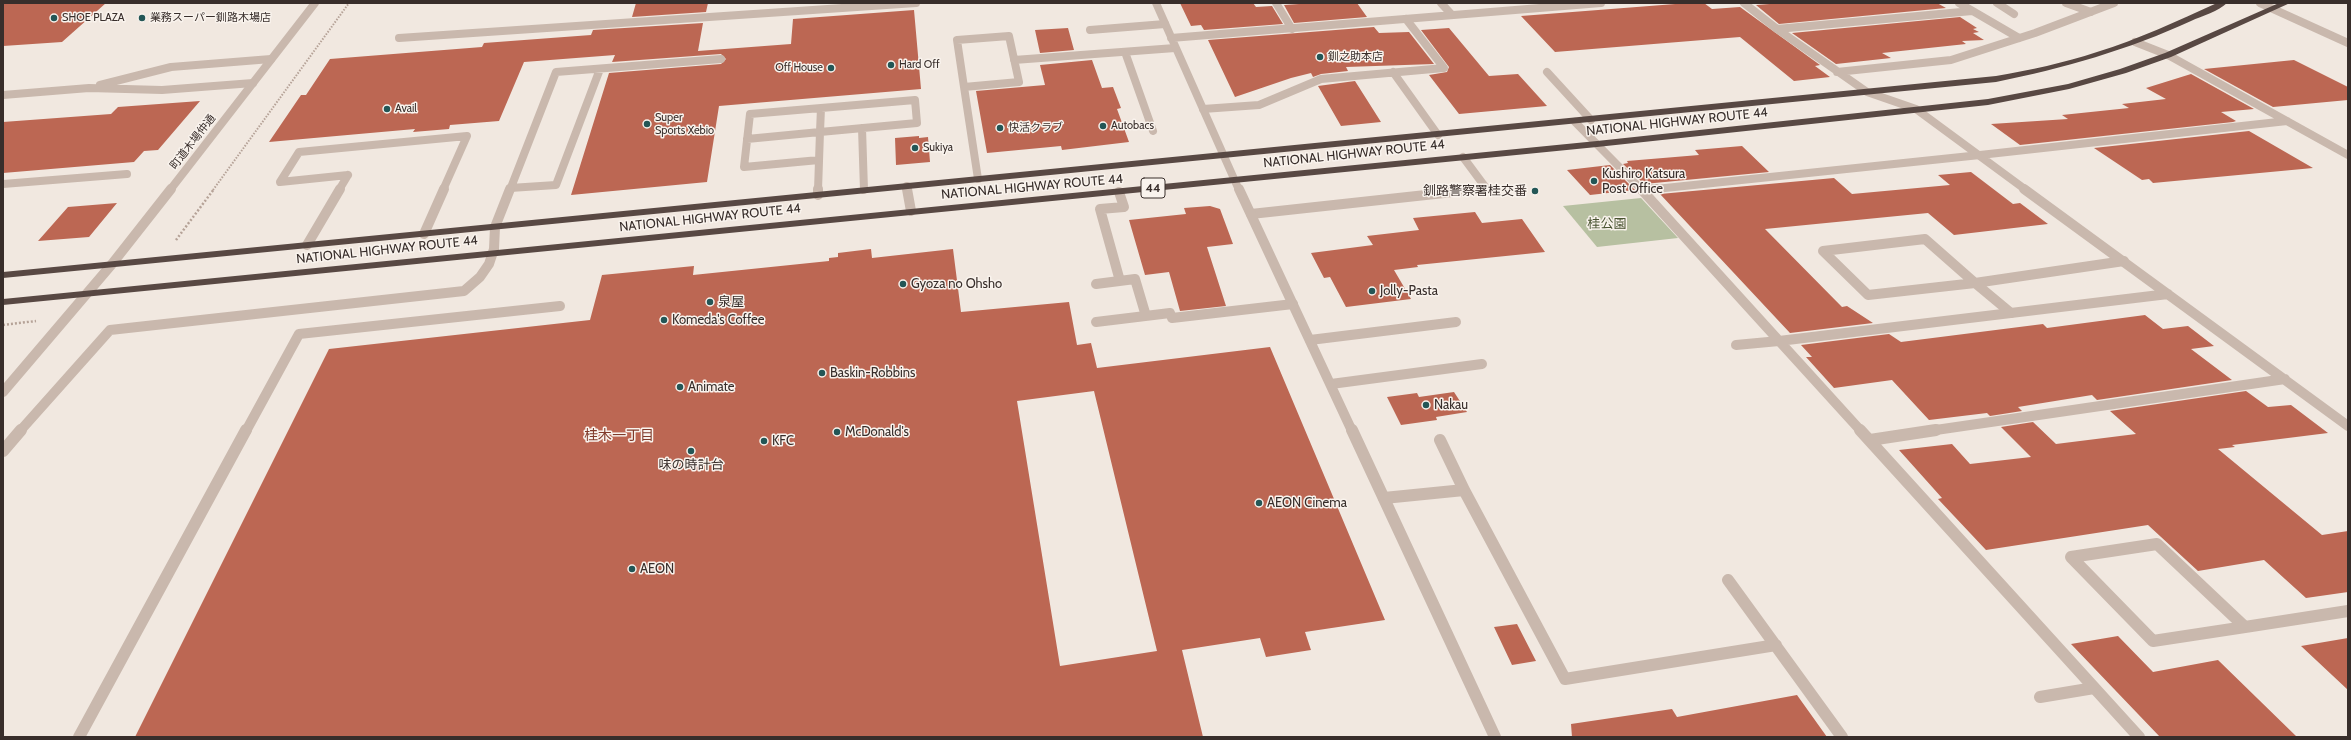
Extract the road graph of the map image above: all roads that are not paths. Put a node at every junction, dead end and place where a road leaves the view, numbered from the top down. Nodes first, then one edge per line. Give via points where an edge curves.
1 (314, 3) edge
2 (916, 3) edge
3 (1156, 3) edge
4 (1276, 3) edge
5 (1441, 3) edge
6 (1596, 3) edge
7 (1601, 3) edge
8 (1744, 3) edge
9 (1959, 3) edge
10 (1997, 3) edge
11 (2066, 3) edge
12 (2114, 3) edge
13 (2223, 3) edge
14 (2260, 3) edge
15 (2286, 3) edge
16 (2275, 8) junction
17 (1972, 11) junction
18 (2091, 12) junction
19 (2014, 14) dead end
20 (1452, 15) junction
21 (1406, 19) junction
22 (1165, 24) junction
23 (1292, 29) junction
24 (1777, 29) junction
25 (1090, 30) dead end
26 (399, 38) dead end
27 (1171, 38) junction
28 (2019, 38) junction
29 (2134, 42) junction
30 (2348, 43) edge
31 (1175, 48) junction
32 (1125, 52) junction
33 (2168, 55) junction
34 (721, 59) dead end
35 (271, 60) junction
36 (1014, 60) junction
37 (600, 69) junction
38 (1393, 72) junction
39 (1547, 72) dead end
40 (1837, 72) junction
41 (253, 83) junction
42 (964, 87) junction
43 (88, 88) junction
44 (1867, 92) junction
45 (3, 95) edge
46 (821, 108) junction
47 (1203, 109) junction
48 (1916, 109) junction
49 (1591, 120) junction
50 (2287, 121) junction
51 (1576, 122) junction
52 (862, 128) junction
53 (1153, 131) dead end
54 (820, 132) junction
55 (1438, 135) junction
56 (747, 139) junction
57 (1597, 144) junction
58 (1225, 155) junction
59 (1980, 155) junction
60 (2348, 156) edge
61 (1463, 157) junction
62 (819, 160) junction
63 (128, 174) dead end
64 (978, 179) junction
65 (1235, 179) junction
66 (3, 184) edge
67 (907, 186) junction
68 (510, 188) junction
69 (864, 190) junction
70 (1642, 190) junction
71 (1119, 192) junction
72 (818, 195) junction
73 (911, 211) junction
74 (1251, 214) junction
75 (495, 227) junction
76 (424, 234) junction
77 (307, 245) junction
78 (495, 252) junction
79 (2124, 262) junction
80 (112, 264) junction
81 (3, 275) edge
82 (1120, 281) junction
83 (1975, 283) junction
84 (1096, 284) dead end
85 (89, 293) junction
86 (2168, 294) junction
87 (3, 302) edge
88 (1293, 304) junction
89 (560, 306) dead end
90 (2012, 313) junction
91 (1146, 316) junction
92 (1096, 322) dead end
93 (1456, 322) dead end
94 (1310, 340) junction
95 (1779, 341) junction
96 (1736, 345) dead end
97 (1482, 364) dead end
98 (2286, 379) junction
99 (1331, 384) junction
100 (3, 392) edge
101 (2348, 426) edge
102 (1440, 440) dead end
103 (1870, 440) junction
104 (3, 450) edge
105 (1464, 490) junction
106 (1384, 498) junction
107 (1728, 580) dead end
108 (2348, 611) edge
109 (2245, 627) junction
110 (1776, 645) junction
111 (2094, 688) junction
112 (2040, 697) dead end
113 (79, 737) edge
114 (1495, 737) edge
115 (1842, 737) edge
116 (2139, 737) edge

1 - 35 street, 町道木場仲通
2 - 26 street
3 - 22 street
4 - 23 street
5 - 20 street
6 - 7 street
6 - 20 street
8 - 24 street
9 - 17 street
10 - 19 street
11 - 18 street
12 - 18 street
13 - 29 highway, NATIONAL HIGHWAY ROUTE 44 / 44
14 - 16 street
15 - 16 highway, NATIONAL HIGHWAY ROUTE 44 / 44
16 - 30 street
16 - 33 highway, NATIONAL HIGHWAY ROUTE 44 / 44
17 - 24 street
17 - 28 street
18 - 28 street
20 - 21 street
21 - 23 street
21 - 38 street via 1444,68
22 - 25 street
22 - 27 street
23 - 27 street
24 - 40 street
27 - 31 street
28 - 40 street via 1951,60
29 - 33 street
29 - 44 highway, NATIONAL HIGHWAY ROUTE 44 / 44 via 2044,70 1996,79
31 - 32 street
31 - 47 street
32 - 36 street
32 - 53 street
33 - 48 highway, NATIONAL HIGHWAY ROUTE 44 / 44 via 2123,71 2028,95
33 - 50 street
34 - 37 street
35 - 41 street, 町道木場仲通
35 - 43 street via 171,67
36 - 42 street via 1019,82
36 - 42 street via 1009,36 957,40
37 - 68 street via 556,72
37 - 68 street via 556,184
38 - 47 street via 1321,79 1259,105
38 - 55 street
39 - 49 street
40 - 44 street
41 - 43 street via 162,90
41 - 80 street, 町道木場仲通
42 - 64 street
43 - 45 street
44 - 48 street
44 - 49 highway, NATIONAL HIGHWAY ROUTE 44 / 44
46 - 52 street via 915,100 917,123
46 - 54 street
46 - 56 street via 750,114
47 - 58 street
48 - 57 highway, NATIONAL HIGHWAY ROUTE 44 / 44
48 - 59 street
49 - 51 highway, NATIONAL HIGHWAY ROUTE 44 / 44
50 - 59 street
50 - 60 street
51 - 55 highway, NATIONAL HIGHWAY ROUTE 44 / 44
51 - 57 street
52 - 54 street
52 - 69 street
54 - 56 street
54 - 62 street
55 - 58 highway, NATIONAL HIGHWAY ROUTE 44 / 44
56 - 62 street via 744,167
57 - 61 highway, NATIONAL HIGHWAY ROUTE 44 / 44
57 - 70 street
58 - 64 highway, NATIONAL HIGHWAY ROUTE 44 / 44
58 - 65 street
59 - 70 street
59 - 79 street
61 - 65 highway, NATIONAL HIGHWAY ROUTE 44 / 44
61 - 74 street via 1486,188
62 - 72 street
63 - 66 street
64 - 67 highway, NATIONAL HIGHWAY ROUTE 44 / 44
65 - 71 highway, NATIONAL HIGHWAY ROUTE 44 / 44
65 - 74 street
67 - 69 highway, NATIONAL HIGHWAY ROUTE 44 / 44
67 - 73 street
68 - 75 street
69 - 72 highway, NATIONAL HIGHWAY ROUTE 44 / 44
70 - 95 street
71 - 73 highway, NATIONAL HIGHWAY ROUTE 44 / 44
71 - 82 street via 1124,207 1100,209
72 - 75 highway, NATIONAL HIGHWAY ROUTE 44 / 44
73 - 78 highway, NATIONAL HIGHWAY ROUTE 44 / 44
74 - 88 street
75 - 76 highway, NATIONAL HIGHWAY ROUTE 44 / 44
75 - 78 street
76 - 77 highway, NATIONAL HIGHWAY ROUTE 44 / 44
76 - 77 street via 467,136 299,152 280,182 348,175
77 - 80 highway, NATIONAL HIGHWAY ROUTE 44 / 44
78 - 85 highway, NATIONAL HIGHWAY ROUTE 44 / 44
78 - 104 street via 485,273 464,291 110,330
79 - 83 street
79 - 86 street
80 - 81 highway, NATIONAL HIGHWAY ROUTE 44 / 44
80 - 85 street, 町道木場仲通
82 - 84 street
82 - 91 street via 1134,280
83 - 83 street via 1868,295 1823,250 1925,240
83 - 90 street
85 - 87 highway, NATIONAL HIGHWAY ROUTE 44 / 44
85 - 100 street, 町道木場仲通
86 - 90 street
86 - 98 street
88 - 91 street via 1172,318 1170,313
88 - 94 street
89 - 113 street via 300,334
90 - 95 street
91 - 92 street
93 - 94 street
94 - 99 street
95 - 96 street
95 - 103 street
97 - 99 street
98 - 101 street
98 - 103 street
99 - 106 street
102 - 105 street
103 - 111 street
105 - 106 street
105 - 110 street via 1565,679
106 - 114 street
107 - 110 street
108 - 109 street
109 - 109 street via 2153,641 2071,557 2157,544
110 - 115 street
111 - 112 street
111 - 116 street

